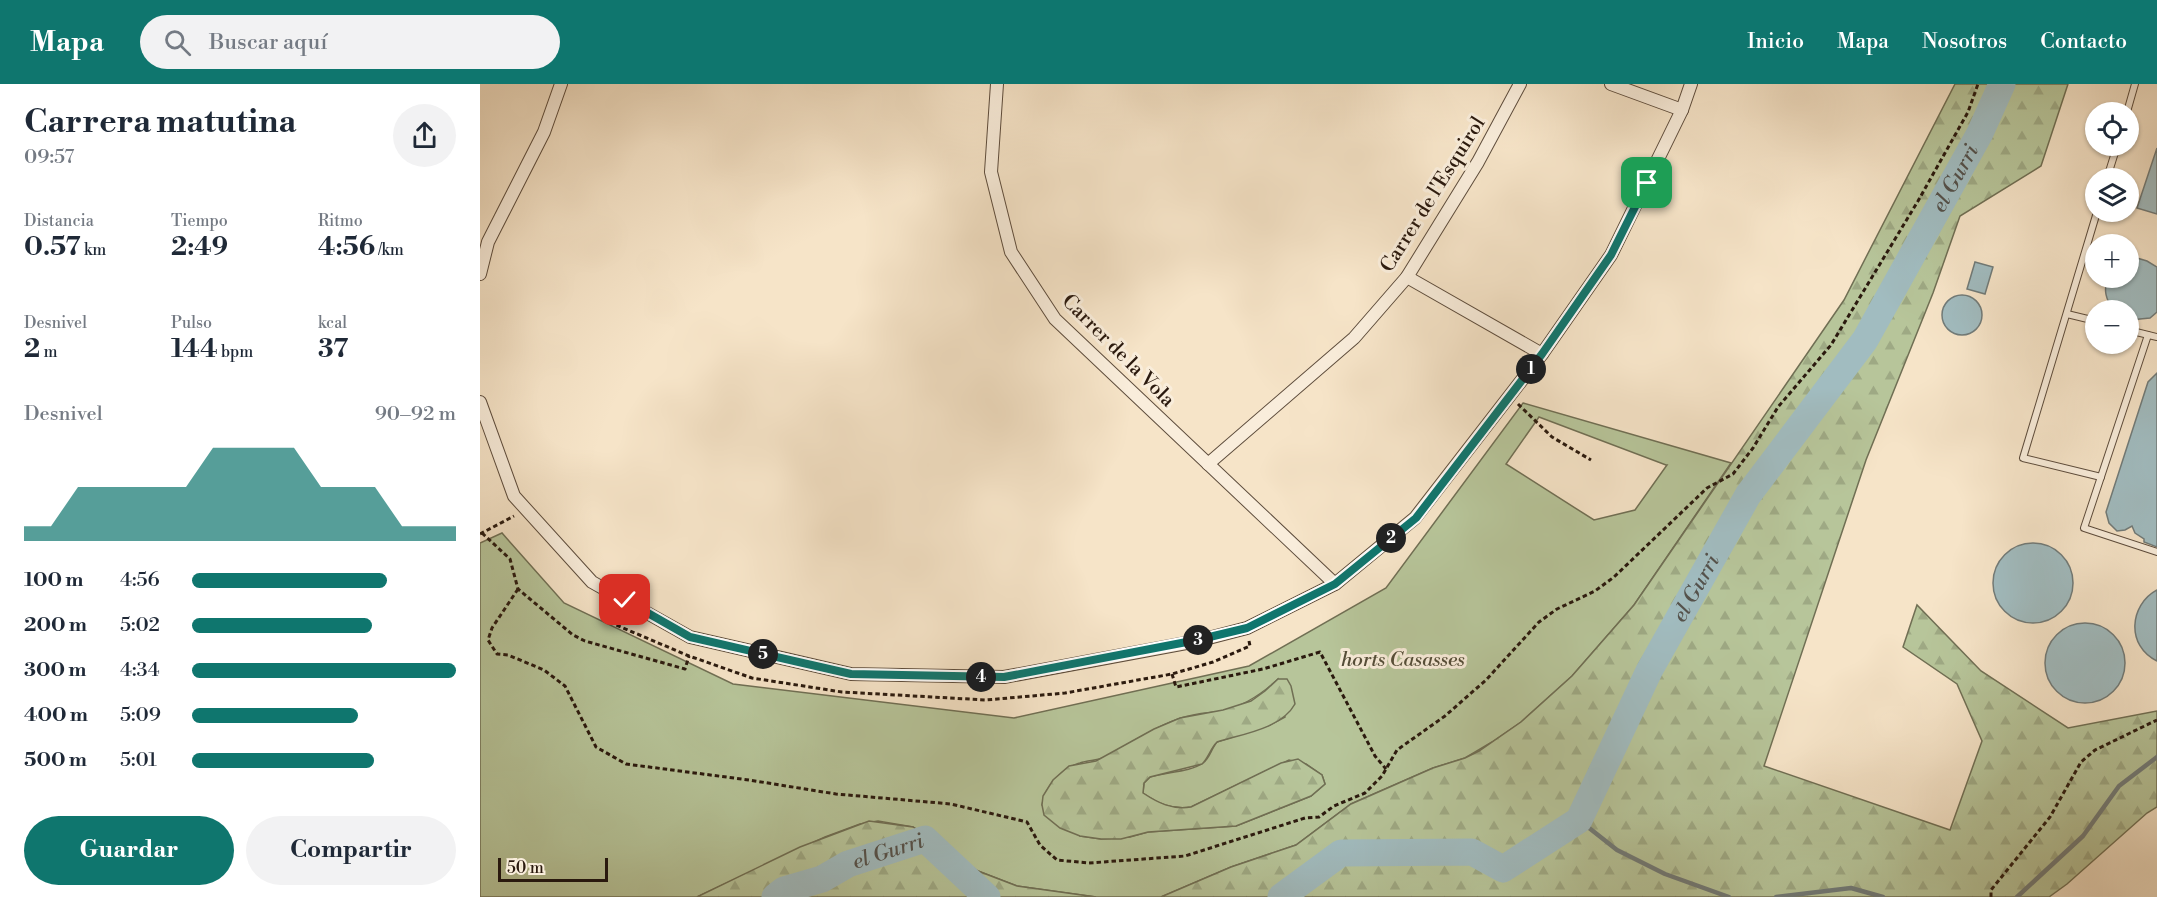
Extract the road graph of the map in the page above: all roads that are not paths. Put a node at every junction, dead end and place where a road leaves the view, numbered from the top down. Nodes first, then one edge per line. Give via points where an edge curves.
1 (561, 84) edge
2 (997, 84) edge
3 (1520, 84) edge
4 (1611, 84) edge
5 (1691, 84) edge
6 (2135, 84) edge
7 (2130, 102) edge
8 (1682, 110) junction
9 (2094, 222) edge
10 (480, 274) edge
11 (1407, 277) junction
12 (2067, 314) junction
13 (2085, 318) edge
14 (2139, 333) edge
15 (2148, 335) junction
16 (2157, 337) edge
17 (1542, 354) junction
18 (480, 402) edge
19 (1208, 464) junction
20 (2101, 477) junction
21 (2157, 552) edge
22 (1335, 584) junction

1 - 10 street via 544,132 488,242
2 - 19 street, Carrer de la Vola via 991,172 1011,252 1055,319
3 - 11 street, Carrer de l'Esquirol via 1478,162
4 - 8 street
5 - 8 street
6 - 7 lane
8 - 17 street via 1611,255
9 - 12 lane
11 - 17 street
11 - 19 street, Carrer de l'Esquirol via 1354,338
12 - 13 lane
12 - 20 lane via 2023,459
14 - 15 lane
15 - 16 lane
15 - 20 lane
17 - 22 street via 1416,518
18 - 22 street via 514,496 592,582 690,637 851,674 1016,675 1247,628
19 - 22 street, Carrer de la Vola
20 - 21 lane via 2084,528

